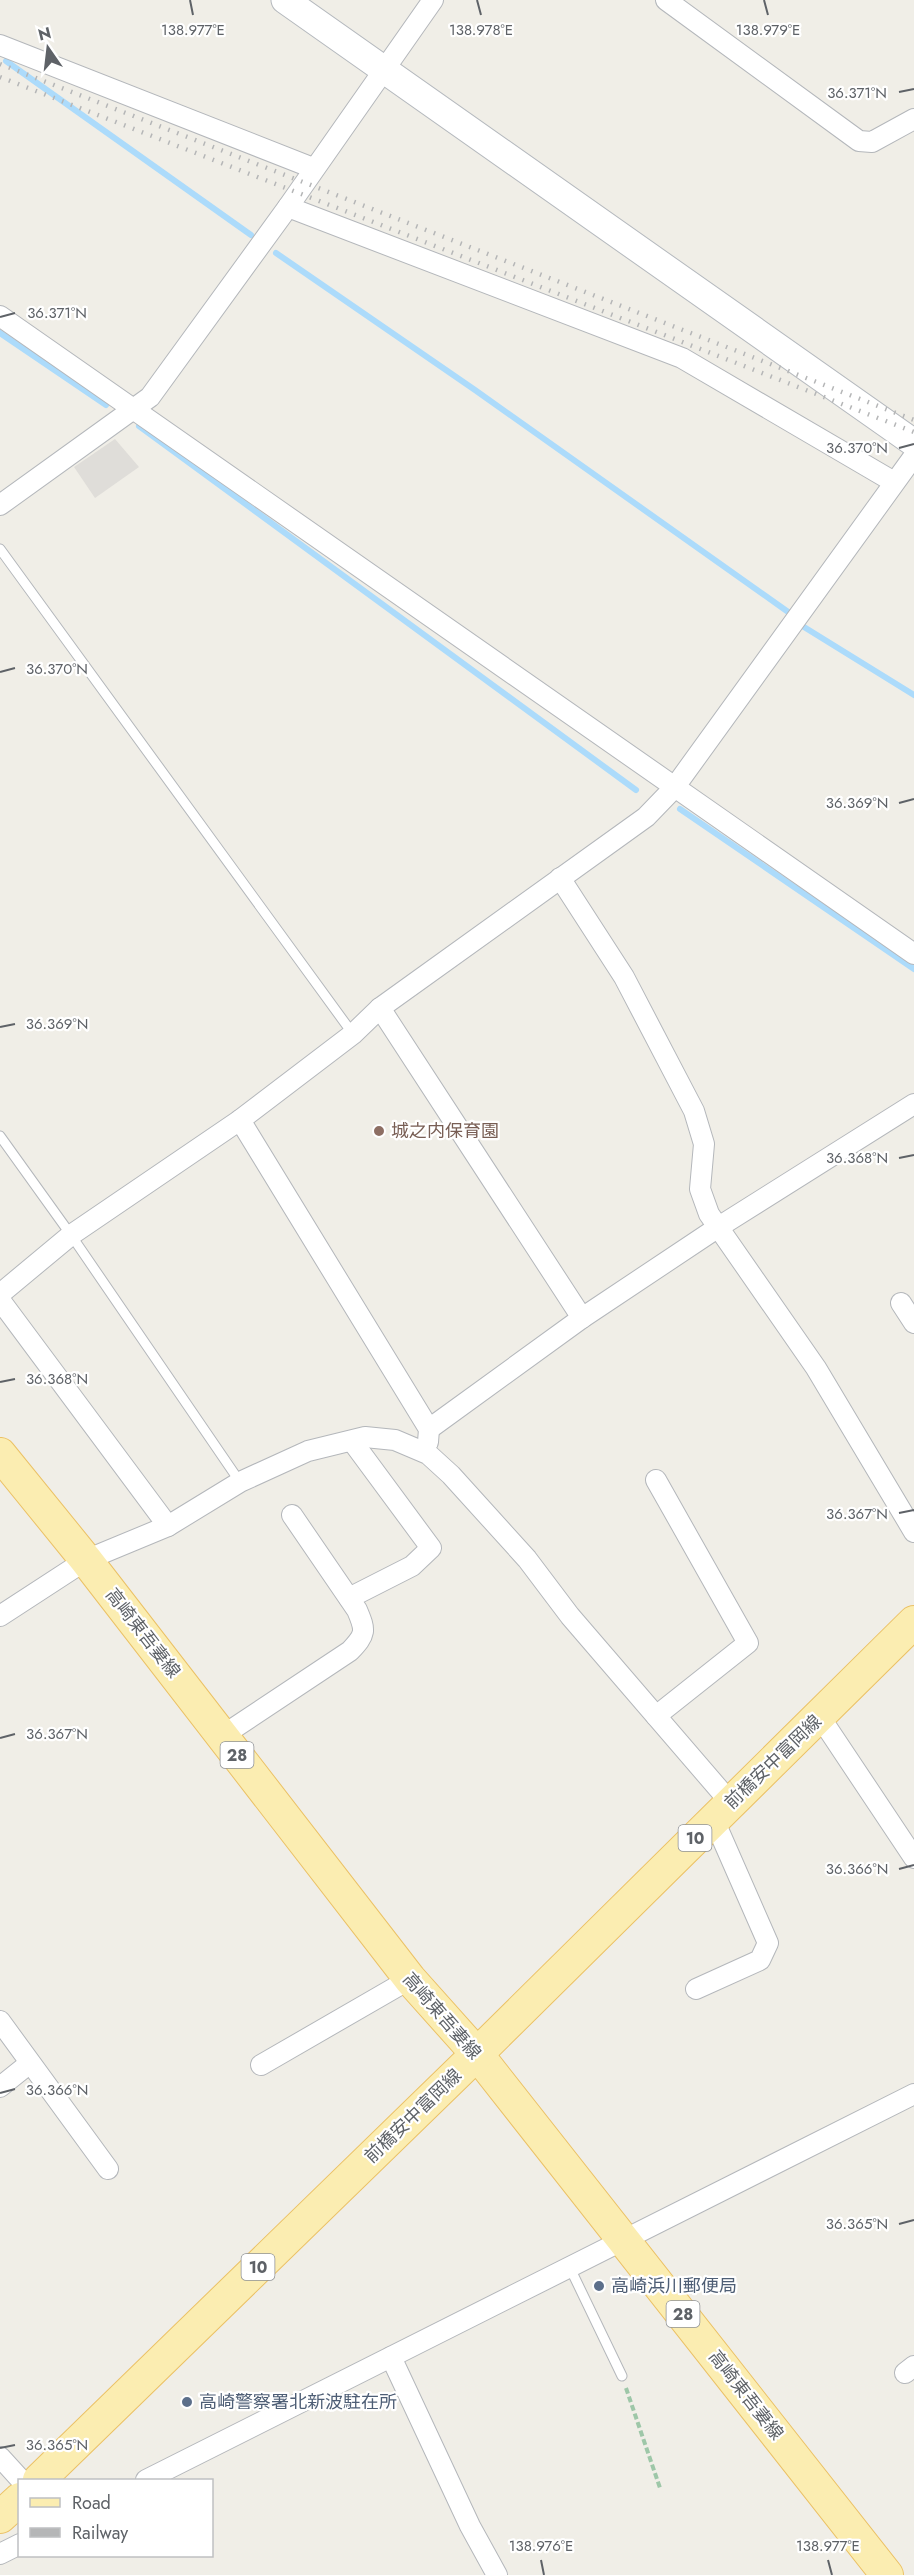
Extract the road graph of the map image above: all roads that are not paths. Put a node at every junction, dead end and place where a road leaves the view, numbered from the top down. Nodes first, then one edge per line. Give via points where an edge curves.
1 (285, 0) edge
2 (433, 0) edge
3 (666, 0) edge
4 (0, 45) edge
5 (384, 70) junction
6 (914, 119) edge
7 (313, 168) junction
8 (288, 207) junction
9 (0, 316) edge
10 (136, 409) junction
11 (914, 443) edge
12 (914, 456) edge
13 (894, 482) junction
14 (0, 505) edge
15 (0, 549) edge
16 (674, 788) junction
17 (560, 878) junction
18 (914, 954) edge
19 (380, 1008) junction
20 (353, 1034) junction
21 (914, 1104) edge
22 (240, 1120) junction
23 (0, 1136) edge
24 (717, 1228) junction
25 (71, 1235) junction
26 (0, 1294) edge
27 (0, 1300) edge
28 (901, 1304) dead end
29 (582, 1318) junction
30 (914, 1323) edge
31 (429, 1429) junction
32 (352, 1441) junction
33 (0, 1454) edge
34 (428, 1454) junction
35 (656, 1480) dead end
36 (240, 1482) junction
37 (292, 1515) dead end
38 (168, 1526) junction
39 (914, 1533) edge
40 (86, 1560) junction
41 (349, 1598) junction
42 (0, 1616) edge
43 (914, 1622) edge
44 (656, 1716) junction
45 (820, 1717) junction
46 (222, 1736) junction
47 (722, 1811) junction
48 (914, 1858) edge
49 (410, 1979) junction
50 (696, 1989) dead end
51 (0, 2021) edge
52 (477, 2054) junction
53 (30, 2063) junction
54 (261, 2065) dead end
55 (0, 2087) edge
56 (914, 2094) edge
57 (108, 2169) dead end
58 (624, 2238) junction
59 (570, 2268) junction
60 (391, 2358) junction
61 (622, 2376) road end
62 (0, 2457) edge
63 (19, 2479) edge
64 (41, 2479) edge
65 (150, 2479) edge
66 (18, 2501) edge
67 (0, 2517) edge
68 (18, 2545) edge
69 (0, 2554) edge
70 (497, 2575) edge
71 (887, 2575) edge

1 - 5 street
2 - 5 street
3 - 6 street via 859,141 872,142
4 - 7 street
5 - 7 street
5 - 11 street
7 - 8 street
8 - 10 street via 150,397
8 - 13 street via 682,358
9 - 10 street
10 - 14 street
10 - 16 street
12 - 13 street
13 - 16 street
15 - 20 lane
16 - 17 street via 646,817
16 - 18 street
17 - 19 street
17 - 24 street via 624,977 694,1111 704,1144 700,1189
19 - 20 street
19 - 29 street
20 - 22 street
21 - 24 street
22 - 25 street
22 - 31 street
23 - 25 lane
24 - 29 street
24 - 39 street via 816,1368
25 - 26 street
25 - 36 lane
27 - 38 street
28 - 30 street
29 - 31 street
31 - 34 street
32 - 34 street via 365,1437 395,1440
32 - 36 street via 308,1451
32 - 41 street via 430,1548 412,1566
33 - 40 main road, 高崎東吾妻線 / 28
34 - 44 street via 527,1559
35 - 44 street via 748,1643
36 - 38 street
37 - 41 street
38 - 40 street
40 - 42 street
40 - 46 main road, 高崎東吾妻線 / 28
41 - 46 street via 364,1627 363,1638 350,1651
43 - 45 main road, 前橋安中富岡線 / 10
44 - 47 street
45 - 47 main road, 前橋安中富岡線 / 10
45 - 48 street
46 - 49 main road, 高崎東吾妻線 / 28
47 - 50 street via 768,1943 760,1960
47 - 52 main road, 前橋安中富岡線 / 10
49 - 52 main road, 高崎東吾妻線 / 28
49 - 54 street
51 - 53 street
52 - 58 main road, 高崎東吾妻線 / 28
52 - 64 main road, 前橋安中富岡線 / 10
53 - 55 street
53 - 57 street
56 - 58 street
58 - 59 street
58 - 71 main road, 高崎東吾妻線 / 28
59 - 60 street
59 - 61 lane
60 - 65 street
60 - 70 street
62 - 63 street
66 - 67 main road
68 - 69 street

